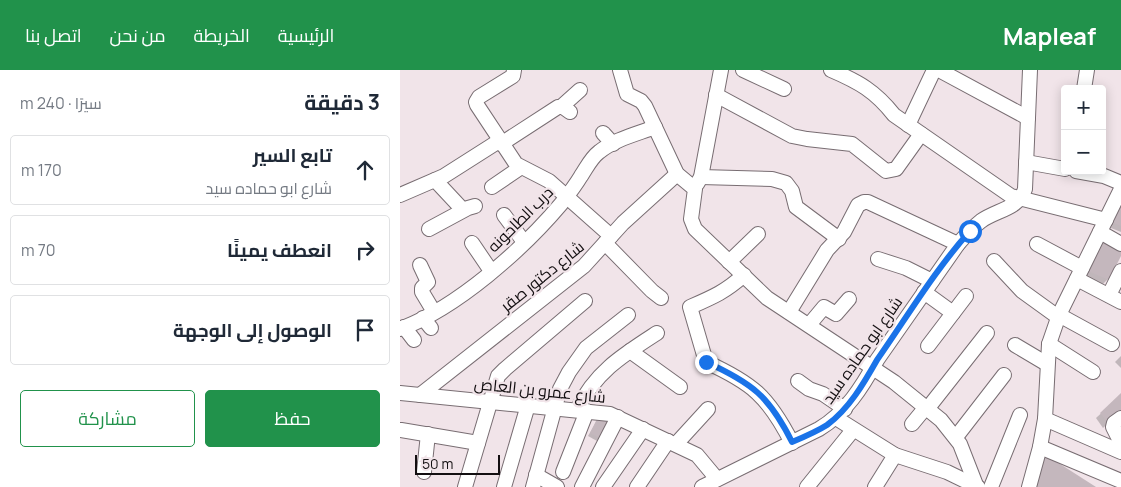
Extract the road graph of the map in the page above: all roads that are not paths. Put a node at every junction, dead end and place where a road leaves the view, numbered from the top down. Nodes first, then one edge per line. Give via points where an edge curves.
1 (514, 70) edge
2 (620, 70) edge
3 (721, 70) edge
4 (743, 70) edge
5 (831, 70) edge
6 (934, 70) edge
7 (940, 70) edge
8 (1030, 70) edge
9 (1087, 70) edge
10 (1085, 85) edge
11 (784, 89) dead end
12 (580, 90) dead end
13 (716, 95) junction
14 (1028, 118) junction
15 (908, 124) junction
16 (655, 127) junction
17 (603, 133) dead end
18 (921, 134) junction
19 (500, 143) junction
20 (613, 144) junction
21 (1026, 162) junction
22 (520, 168) junction
23 (1061, 168) edge
24 (677, 174) junction
25 (1098, 175) edge
26 (435, 180) junction
27 (698, 183) junction
28 (1121, 183) edge
29 (492, 187) dead end
30 (1121, 188) edge
31 (400, 195) edge
32 (567, 196) junction
33 (1021, 198) junction
34 (504, 215) dead end
35 (1103, 226) junction
36 (429, 229) dead end
37 (758, 234) dead end
38 (839, 238) junction
39 (608, 239) junction
40 (524, 242) junction
41 (472, 243) dead end
42 (958, 244) junction
43 (1037, 244) dead end
44 (1121, 244) edge
45 (878, 259) dead end
46 (994, 261) dead end
47 (729, 262) junction
48 (420, 265) dead end
49 (491, 271) junction
50 (1121, 271) edge
51 (1080, 274) junction
52 (744, 275) junction
53 (928, 287) junction
54 (966, 296) dead end
55 (662, 298) dead end
56 (849, 299) dead end
57 (1115, 299) edge
58 (585, 301) dead end
59 (789, 312) junction
60 (953, 314) junction
61 (628, 315) dead end
62 (1058, 316) junction
63 (429, 320) junction
64 (809, 325) junction
65 (402, 328) edge
66 (657, 333) dead end
67 (987, 333) dead end
68 (414, 340) dead end
69 (1049, 344) junction
70 (1112, 344) dead end
71 (1014, 345) dead end
72 (928, 346) dead end
73 (630, 351) junction
74 (1047, 364) junction
75 (873, 367) junction
76 (1093, 372) dead end
77 (1004, 375) dead end
78 (798, 381) dead end
79 (680, 387) dead end
80 (407, 392) edge
81 (491, 402) junction
82 (528, 405) junction
83 (927, 407) junction
84 (555, 408) junction
85 (708, 409) dead end
86 (582, 411) junction
87 (840, 413) junction
88 (1020, 414) dead end
89 (618, 417) junction
90 (1121, 418) edge
91 (1045, 419) junction
92 (912, 424) dead end
93 (643, 429) junction
94 (400, 430) edge
95 (853, 430) junction
96 (428, 434) junction
97 (956, 437) junction
98 (672, 442) junction
99 (792, 442) junction
100 (478, 443) junction
101 (1121, 443) edge
102 (1040, 447) junction
103 (1121, 452) edge
104 (895, 456) junction
105 (424, 472) dead end
106 (563, 472) dead end
107 (717, 479) junction
108 (534, 481) edge
109 (1121, 481) edge
110 (977, 486) edge
111 (465, 487) edge
112 (504, 487) edge
113 (557, 487) edge
114 (582, 487) edge
115 (604, 487) edge
116 (637, 487) edge
117 (702, 487) edge
118 (807, 487) edge
119 (875, 487) edge
120 (991, 487) edge
121 (1029, 487) edge

1 - 19 street via 513,76 478,97 476,102
2 - 16 street via 627,94 643,103
3 - 13 street
4 - 11 street
5 - 15 street via 879,96 894,115
6 - 15 street
7 - 14 street
8 - 14 street
9 - 10 street
12 - 19 street via 552,119
13 - 18 street via 792,136 852,144 886,171 896,168
13 - 27 street
14 - 21 street
15 - 18 street
16 - 20 street, درب الطاحونه
16 - 24 street
17 - 20 street
18 - 33 street via 1011,196
19 - 22 street
19 - 26 street
20 - 32 street, درب الطاحونه via 591,160
21 - 23 street
21 - 33 street via 1025,189
22 - 29 street
22 - 32 street via 549,181
24 - 27 street
24 - 39 street, شارع دكتور صقر
25 - 28 street
26 - 31 street
26 - 36 street via 469,208
27 - 38 street via 782,180 792,191 796,207
27 - 47 street via 692,225
30 - 35 street
32 - 39 street
32 - 40 street, درب الطاحونه
33 - 35 street
33 - 42 street, شارع ابو حماده سيد via 982,221
34 - 40 street
35 - 44 street
35 - 51 street
37 - 47 street
38 - 42 street via 858,205 868,202
38 - 59 street via 827,250
39 - 55 street
39 - 80 street, شارع دكتور صقر via 584,266
40 - 49 street, درب الطاحونه
41 - 49 street
42 - 53 street, شارع ابو حماده سيد
43 - 51 street
45 - 53 street via 906,268
46 - 62 street via 1022,291
47 - 52 street
48 - 63 street via 428,282 422,292
49 - 63 street, درب الطاحونه
50 - 57 street
51 - 57 street
51 - 62 street
52 - 59 street via 767,298
52 - 99 street via 717,296 690,307 706,362 736,376 761,396 780,419
53 - 60 street
53 - 75 street, شارع ابو حماده سيد
54 - 60 street
56 - 64 street via 836,314 824,307
58 - 81 street via 501,372
59 - 64 street
60 - 72 street
61 - 84 street via 579,356 560,389
62 - 69 street
62 - 70 street
63 - 65 street, درب الطاحونه
64 - 75 street
65 - 68 street
66 - 73 street
67 - 83 street
69 - 74 street
69 - 76 street
71 - 74 street
73 - 79 street
73 - 86 street via 595,380 585,394
74 - 91 street
75 - 83 street
75 - 87 street, شارع ابو حماده سيد
77 - 97 street
78 - 87 street via 823,394
80 - 81 street, شارع عمرو بن العاص
81 - 82 street, شارع عمرو بن العاص
81 - 100 street
82 - 84 street, شارع عمرو بن العاص
82 - 112 street
83 - 92 street
83 - 97 street
84 - 86 street, شارع عمرو بن العاص
84 - 108 street
85 - 98 street
86 - 89 street, شارع عمرو بن العاص
86 - 106 street
87 - 95 street
87 - 99 street, شارع ابو حماده سيد via 819,429
88 - 120 street
89 - 93 street, شارع عمرو بن العاص
89 - 114 street
90 - 101 street via 1113,427
91 - 102 street
91 - 103 street
93 - 98 street, شارع عمرو بن العاص
93 - 115 street
94 - 96 street
95 - 104 street
95 - 118 street
96 - 100 street
96 - 105 street
97 - 110 street
98 - 107 street, شارع عمرو بن العاص via 697,455
98 - 116 street
99 - 107 street, شارع ابو حماده سيد
100 - 111 street
102 - 109 street
102 - 121 street
104 - 110 street via 947,472
104 - 119 street
107 - 117 street, شارع ابو حماده سيد
108 - 113 street

